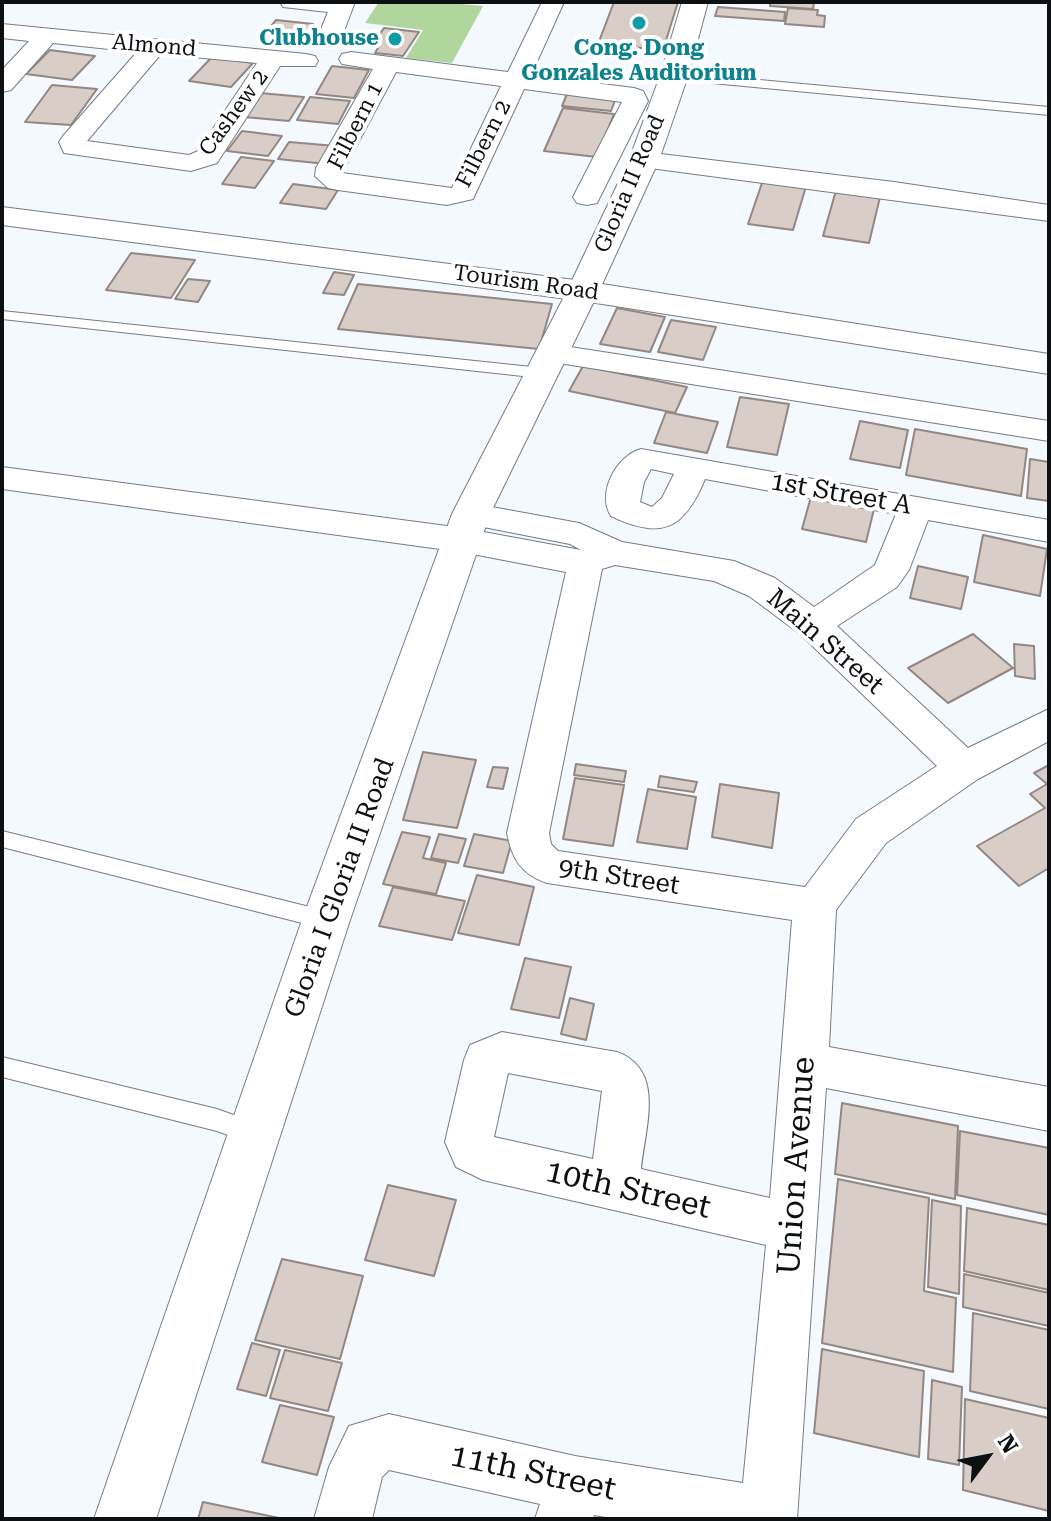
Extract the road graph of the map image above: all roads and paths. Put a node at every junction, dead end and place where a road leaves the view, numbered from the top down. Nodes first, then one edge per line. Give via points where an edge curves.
1 (291, 2) edge
2 (553, 2) edge
3 (695, 2) edge
4 (343, 4) edge
5 (2, 31) edge
6 (46, 37) junction
7 (329, 39) junction
8 (156, 45) junction
9 (273, 58) junction
10 (351, 59) junction
11 (306, 61) junction
12 (387, 66) junction
13 (674, 76) junction
14 (515, 82) junction
15 (2, 85) edge
16 (1049, 111) edge
17 (644, 160) junction
18 (2, 195) edge
19 (447, 197) joint
20 (587, 197) dead end
21 (1049, 213) edge
22 (2, 216) edge
23 (588, 282) junction
24 (2, 315) edge
25 (1049, 341) edge
26 (546, 363) junction
27 (1049, 364) edge
28 (1049, 431) edge
29 (2, 450) edge
30 (693, 468) junction
31 (2, 478) edge
32 (916, 507) junction
33 (467, 527) junction
34 (1049, 531) edge
35 (600, 558) junction
36 (813, 625) junction
37 (1049, 723) edge
38 (964, 768) junction
39 (2, 839) edge
40 (815, 906) junction
41 (326, 920) junction
42 (806, 1063) junction
43 (2, 1067) edge
44 (1049, 1109) edge
45 (255, 1134) junction
46 (614, 1188) junction
47 (793, 1227) junction
48 (569, 1502) edge
49 (768, 1517) edge
50 (125, 1519) edge
51 (343, 1519) edge

1 - 4 street
2 - 14 street
3 - 13 main road, Gloria II Road
4 - 7 street
5 - 6 street, Almond
6 - 8 street, Almond
6 - 15 street
7 - 10 street via 351,44 356,51
7 - 11 street via 301,49
8 - 9 street, Almond
8 - 9 street, Cashew 2 via 72,142 79,149 191,163 208,157
9 - 11 street, Almond
10 - 11 street, Almond via 329,65
10 - 12 street
12 - 14 street
12 - 19 street, Filbern 1 via 328,176 338,182
13 - 16 lane
13 - 17 main road, Gloria II Road
14 - 19 street, Filbern 2 via 463,193
14 - 20 street via 634,96
17 - 21 street
17 - 23 main road, Gloria II Road
18 - 23 main road, Tourism Road
22 - 23 main road, Tourism Road
23 - 25 main road, Tourism Road
23 - 26 main road, Gloria I Gloria II Road
23 - 27 main road, Tourism Road
24 - 26 lane
26 - 28 street
26 - 33 main road, Gloria I Gloria II Road
29 - 33 street
30 - 30 street, 1st Street A via 675,510 659,520 623,508 622,495 641,459
30 - 32 street, 1st Street A
31 - 33 street
32 - 34 street, 1st Street A
32 - 36 street via 891,570
33 - 35 street, Main Street
33 - 41 main road, Gloria I Gloria II Road
35 - 36 street, Main Street via 721,570 762,587
35 - 40 street, 9th Street via 528,833 532,852 547,866
36 - 38 street, Main Street
37 - 38 street
38 - 40 street via 871,831
39 - 41 lane
40 - 42 street, Union Avenue
41 - 45 main road, Gloria I Gloria II Road
42 - 44 street
42 - 47 street, Union Avenue
43 - 45 lane
45 - 50 main road, Gloria I Gloria II Road
46 - 46 street, 10th Street via 473,1151 469,1142 492,1054 617,1073 626,1085
46 - 47 street, 10th Street
47 - 49 street, Union Avenue
48 - 49 street, 11th Street
48 - 51 street, 11th Street via 389,1442 369,1446 357,1467

